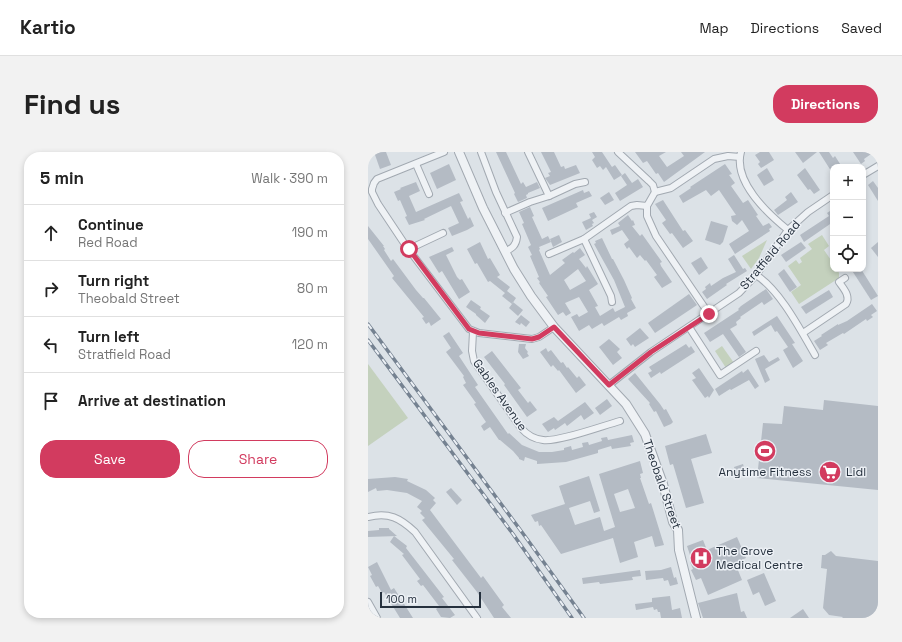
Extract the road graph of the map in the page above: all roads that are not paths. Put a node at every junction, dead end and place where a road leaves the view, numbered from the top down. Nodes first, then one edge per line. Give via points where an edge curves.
1 (444, 152) edge
2 (459, 152) edge
3 (481, 152) edge
4 (528, 152) edge
5 (618, 152) edge
6 (740, 154) edge
7 (416, 164) junction
8 (878, 166) edge
9 (866, 174) edge
10 (585, 182) dead end
11 (655, 192) junction
12 (429, 194) dead end
13 (549, 196) junction
14 (830, 197) edge
15 (647, 206) junction
16 (506, 213) junction
17 (788, 230) junction
18 (443, 233) dead end
19 (584, 239) junction
20 (409, 249) junction
21 (505, 252) junction
22 (550, 254) dead end
23 (756, 275) junction
24 (844, 278) dead end
25 (612, 302) dead end
26 (709, 314) junction
27 (554, 327) junction
28 (689, 327) junction
29 (473, 332) junction
30 (803, 333) junction
31 (756, 351) dead end
32 (816, 355) dead end
33 (609, 385) junction
34 (620, 421) dead end
35 (368, 517) edge
36 (368, 602) edge
37 (377, 618) edge
38 (477, 618) edge
39 (696, 618) edge

1 - 7 street
2 - 21 street, Theobald Street
3 - 16 street
4 - 13 street
5 - 11 street via 649,180
6 - 11 street via 714,159 671,188
6 - 17 street via 740,172 757,200
7 - 12 street
7 - 20 street via 372,181 372,192 378,204
8 - 9 street
10 - 13 street
11 - 15 street
13 - 16 street
14 - 17 street, Stratfield Road
15 - 19 street via 631,206
15 - 26 street via 647,216 656,236
16 - 21 street via 517,242
17 - 23 street, Stratfield Road
18 - 20 street
19 - 22 street
19 - 25 street
20 - 29 street
21 - 27 street, Theobald Street via 531,296
23 - 26 street, Stratfield Road via 739,292
23 - 30 street via 776,293
24 - 30 street via 839,282 848,297 846,304
26 - 28 street, Stratfield Road
27 - 29 street via 532,339
27 - 33 street, Theobald Street
28 - 31 street via 720,374
28 - 33 street, Stratfield Road
29 - 34 street, Gables Avenue via 474,361 521,428 530,436 555,440
30 - 32 street
33 - 39 street, Theobald Street via 636,417 653,454 673,522 678,530 679,550
35 - 38 street via 385,515 398,518 409,526
36 - 37 street

